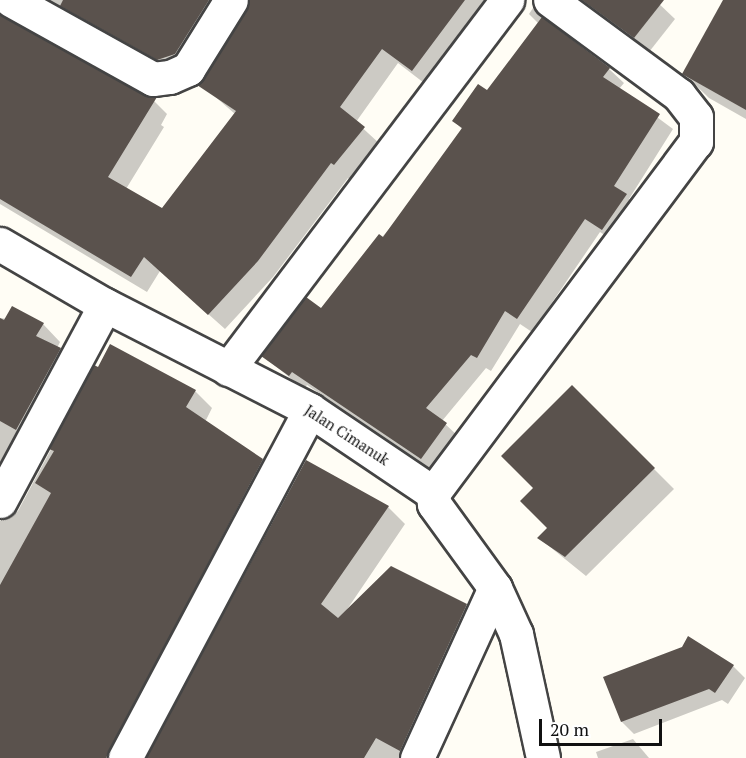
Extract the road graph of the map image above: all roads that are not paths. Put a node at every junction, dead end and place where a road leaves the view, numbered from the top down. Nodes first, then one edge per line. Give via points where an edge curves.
1 (10, 0) edge
2 (231, 0) edge
3 (507, 0) edge
4 (550, 0) edge
5 (0, 244) edge
6 (105, 305) junction
7 (228, 369) junction
8 (310, 410) junction
9 (433, 493) junction
10 (0, 501) edge
11 (495, 588) junction
12 (125, 758) edge
13 (417, 758) edge
14 (543, 758) edge

1 - 2 street via 153,79 188,69
3 - 7 street
4 - 9 street via 679,95 696,117 696,142
5 - 6 street, Jalan Cimanuk
6 - 7 street, Jalan Cimanuk
6 - 10 street
7 - 8 street, Jalan Cimanuk
8 - 9 street, Jalan Cimanuk
8 - 12 street
9 - 11 street via 434,504
11 - 13 street
11 - 14 street via 516,634

